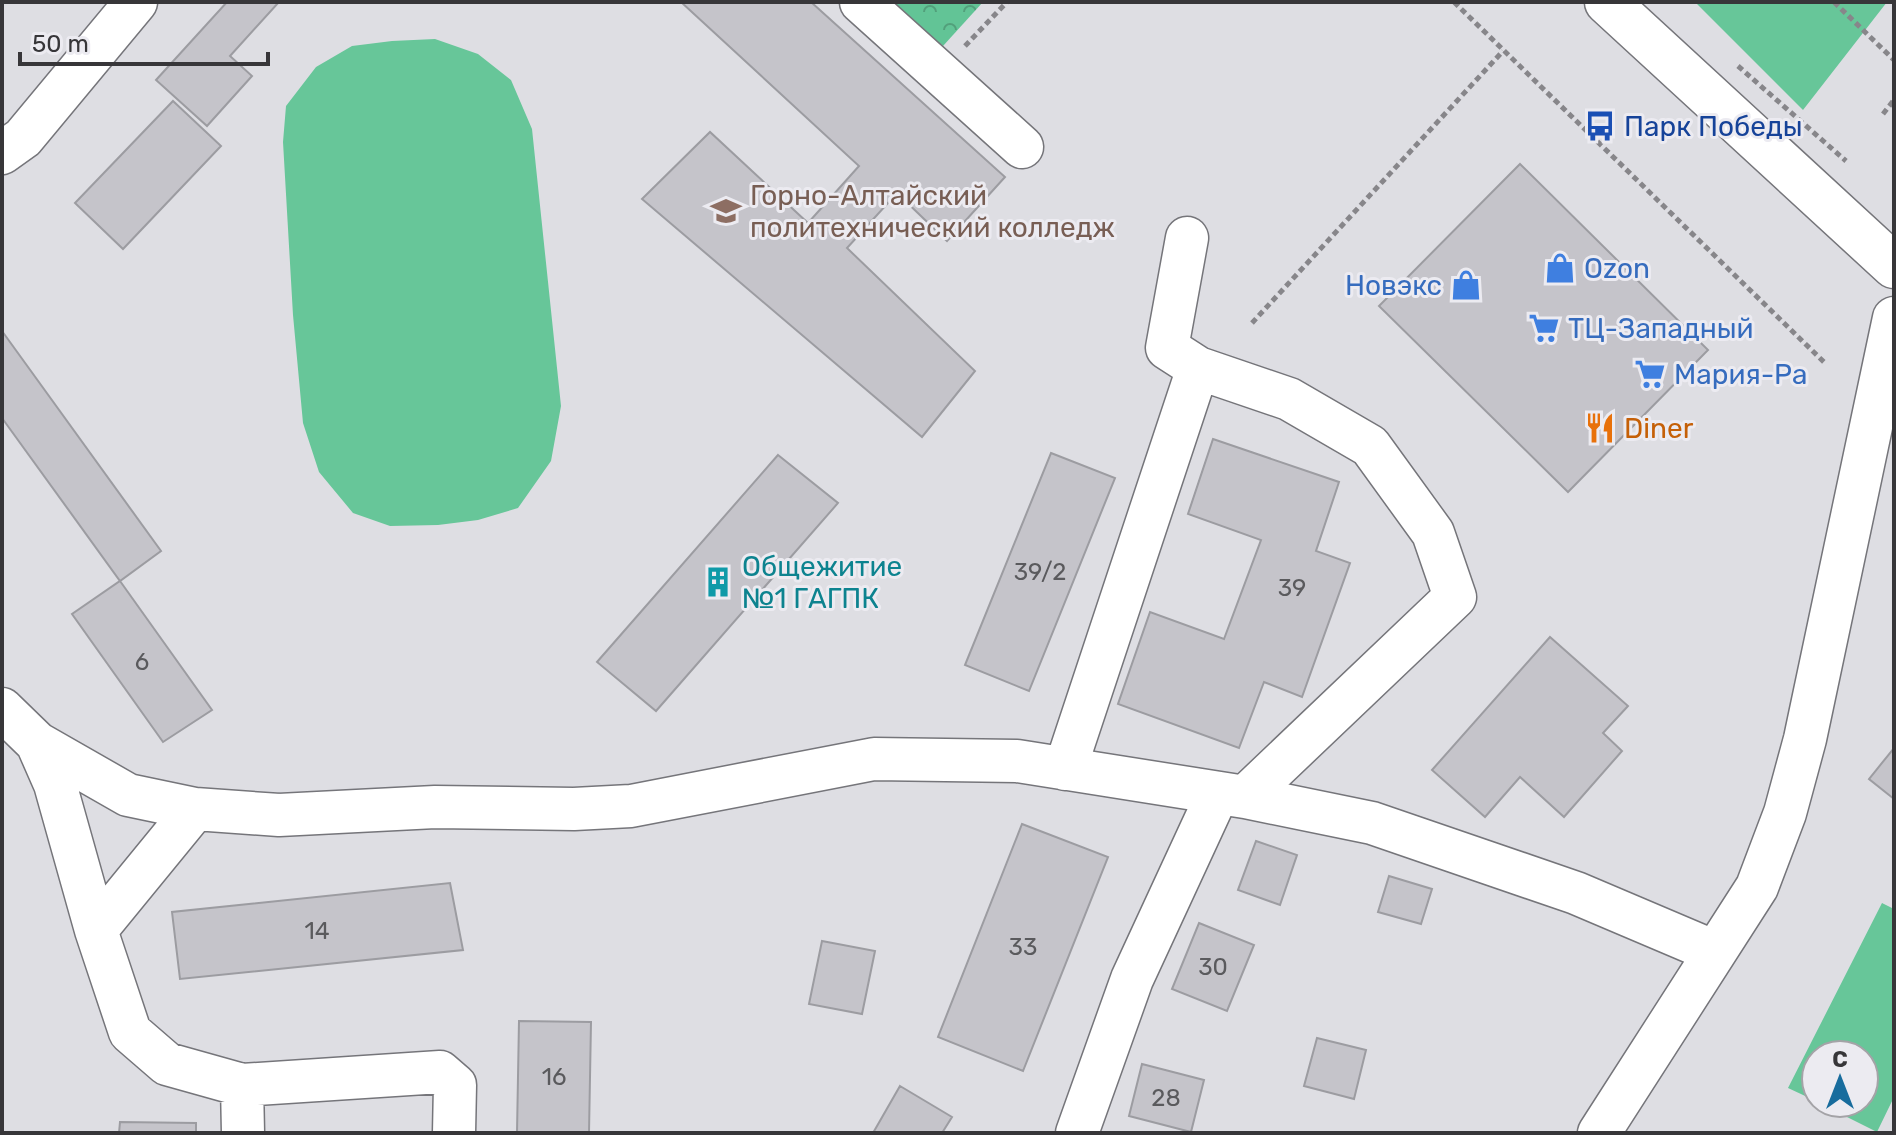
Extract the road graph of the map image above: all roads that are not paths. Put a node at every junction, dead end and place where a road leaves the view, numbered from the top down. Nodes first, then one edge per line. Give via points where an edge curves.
1 (136, 2) edge
2 (861, 2) edge
3 (1607, 2) edge
4 (1022, 147) dead end
5 (2, 153) edge
6 (1187, 238) dead end
7 (1894, 266) edge
8 (1894, 318) edge
9 (1198, 368) junction
10 (2, 709) edge
11 (37, 743) junction
12 (1065, 769) junction
13 (1231, 795) junction
14 (195, 809) junction
15 (96, 930) junction
16 (1715, 952) junction
17 (242, 1085) junction
18 (243, 1133) edge
19 (454, 1133) edge
20 (1077, 1133) edge
21 (1599, 1133) edge

1 - 5 street via 23,138
2 - 4 street
3 - 7 main road
6 - 9 street via 1167,348
8 - 16 street via 1785,813 1757,887
9 - 12 street
9 - 13 street via 1289,399 1370,446 1433,533 1455,597
10 - 11 street
11 - 14 street via 128,795
11 - 15 street via 55,784
12 - 13 street
12 - 14 street via 1017,761 874,759 631,806 435,807 279,815
13 - 16 street via 1372,823 1576,893
13 - 20 street via 1132,979
14 - 15 street
15 - 17 street via 130,1032 167,1064
16 - 21 street
17 - 18 street
17 - 19 street via 440,1072 455,1085

